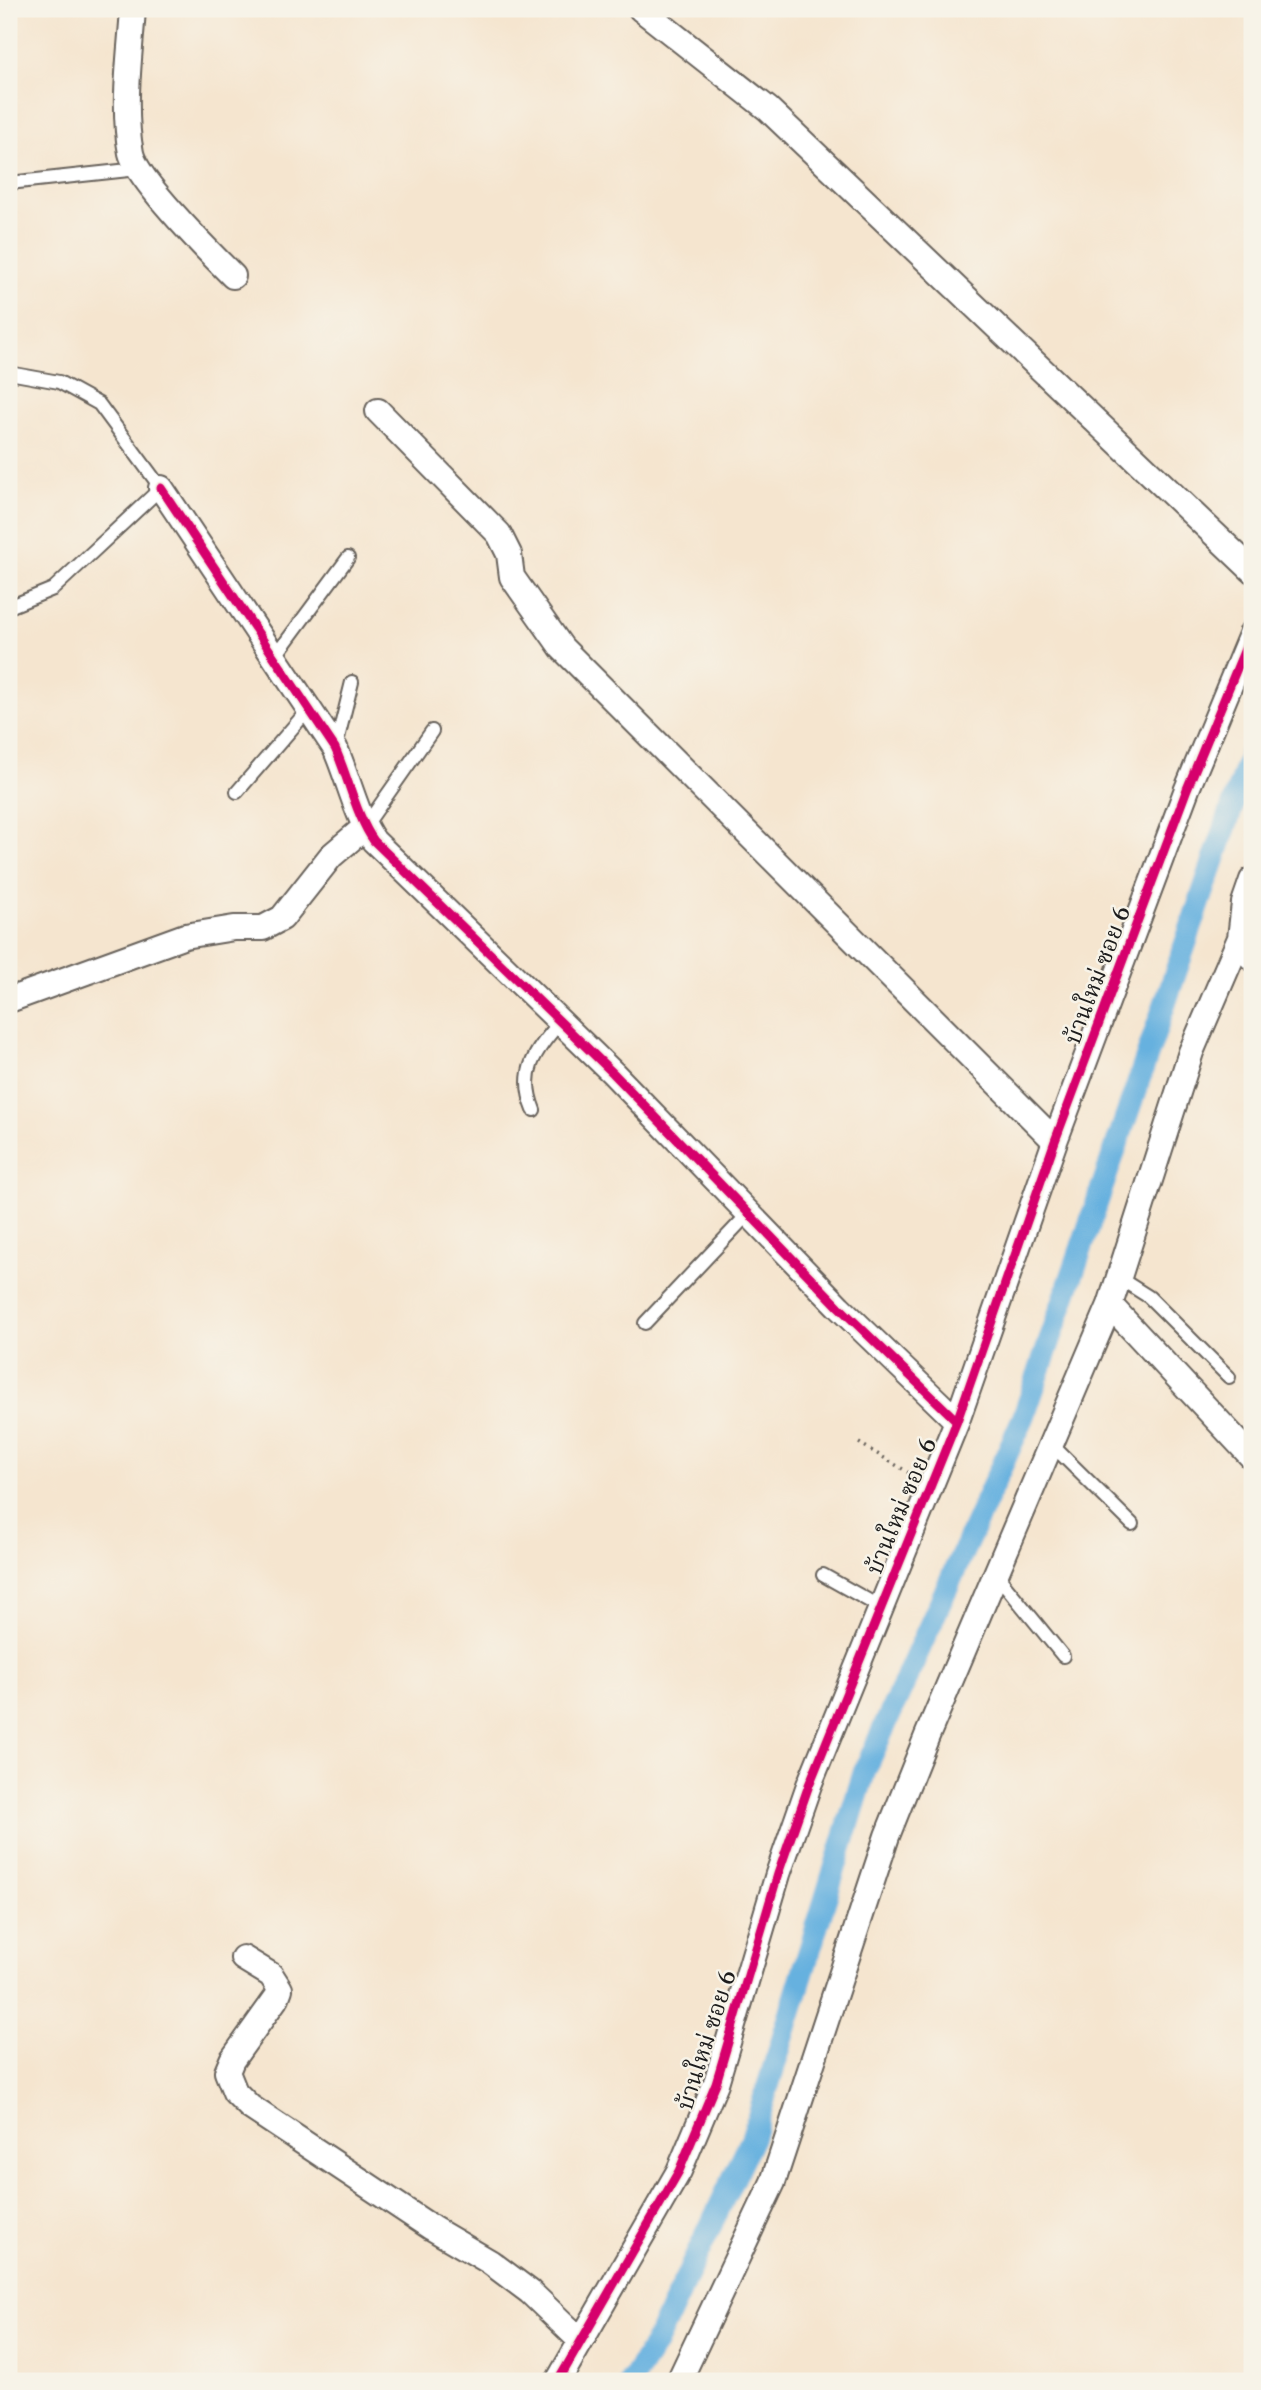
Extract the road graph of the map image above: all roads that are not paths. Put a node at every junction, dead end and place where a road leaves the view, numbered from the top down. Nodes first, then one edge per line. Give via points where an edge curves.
1 (133, 9) edge
2 (641, 9) edge
3 (138, 169) junction
4 (9, 183) edge
5 (233, 276) dead end
6 (9, 373) edge
7 (378, 411) dead end
8 (161, 488) junction
9 (348, 558) dead end
10 (1252, 570) edge
11 (9, 607) edge
12 (1252, 632) edge
13 (274, 657) junction
14 (352, 682) dead end
15 (308, 710) junction
16 (432, 731) dead end
17 (335, 748) junction
18 (237, 792) dead end
19 (364, 828) junction
20 (1252, 880) edge
21 (1246, 948) edge
22 (9, 1000) edge
23 (560, 1022) junction
24 (534, 1110) dead end
25 (1055, 1141) junction
26 (749, 1213) junction
27 (1119, 1278) junction
28 (1110, 1305) junction
29 (645, 1323) dead end
30 (1229, 1377) dead end
31 (957, 1421) junction
32 (1051, 1444) junction
33 (1252, 1457) edge
34 (1132, 1524) dead end
35 (996, 1574) junction
36 (823, 1575) dead end
37 (880, 1606) junction
38 (1063, 1656) dead end
39 (243, 1958) dead end
40 (581, 2341) junction
41 (558, 2381) edge
42 (679, 2381) edge

1 - 3 street via 127,103 132,155
2 - 10 street via 768,109
3 - 4 lane
3 - 5 street
6 - 8 lane via 59,382 99,404
7 - 25 street via 499,534 512,577 562,648
8 - 11 lane via 53,589
8 - 13 street
9 - 13 lane
12 - 25 street, บ้านใหม่ ซอย 6 via 1187,789
13 - 15 street
14 - 17 lane
15 - 17 street
15 - 18 lane
16 - 19 lane
17 - 19 street
19 - 22 street via 331,856 282,918 263,928 185,936
19 - 23 street
20 - 21 street via 1244,903
21 - 27 street via 1191,1052
23 - 24 lane via 535,1053 529,1070 527,1091
23 - 26 street
25 - 31 street, บ้านใหม่ ซอย 6
26 - 29 lane
26 - 31 street
27 - 28 street
27 - 30 lane via 1149,1297
28 - 32 street
28 - 33 street
31 - 37 street, บ้านใหม่ ซอย 6
32 - 34 lane
32 - 35 street
35 - 38 lane
35 - 42 street via 887,1836 773,2182
36 - 37 lane
37 - 40 street, บ้านใหม่ ซอย 6 via 804,1798 716,2083 679,2171
39 - 40 street via 271,1975 279,1989 232,2060 227,2072 234,2092 327,2159 490,2262 530,2292
40 - 41 street, บ้านใหม่ ซอย 6

